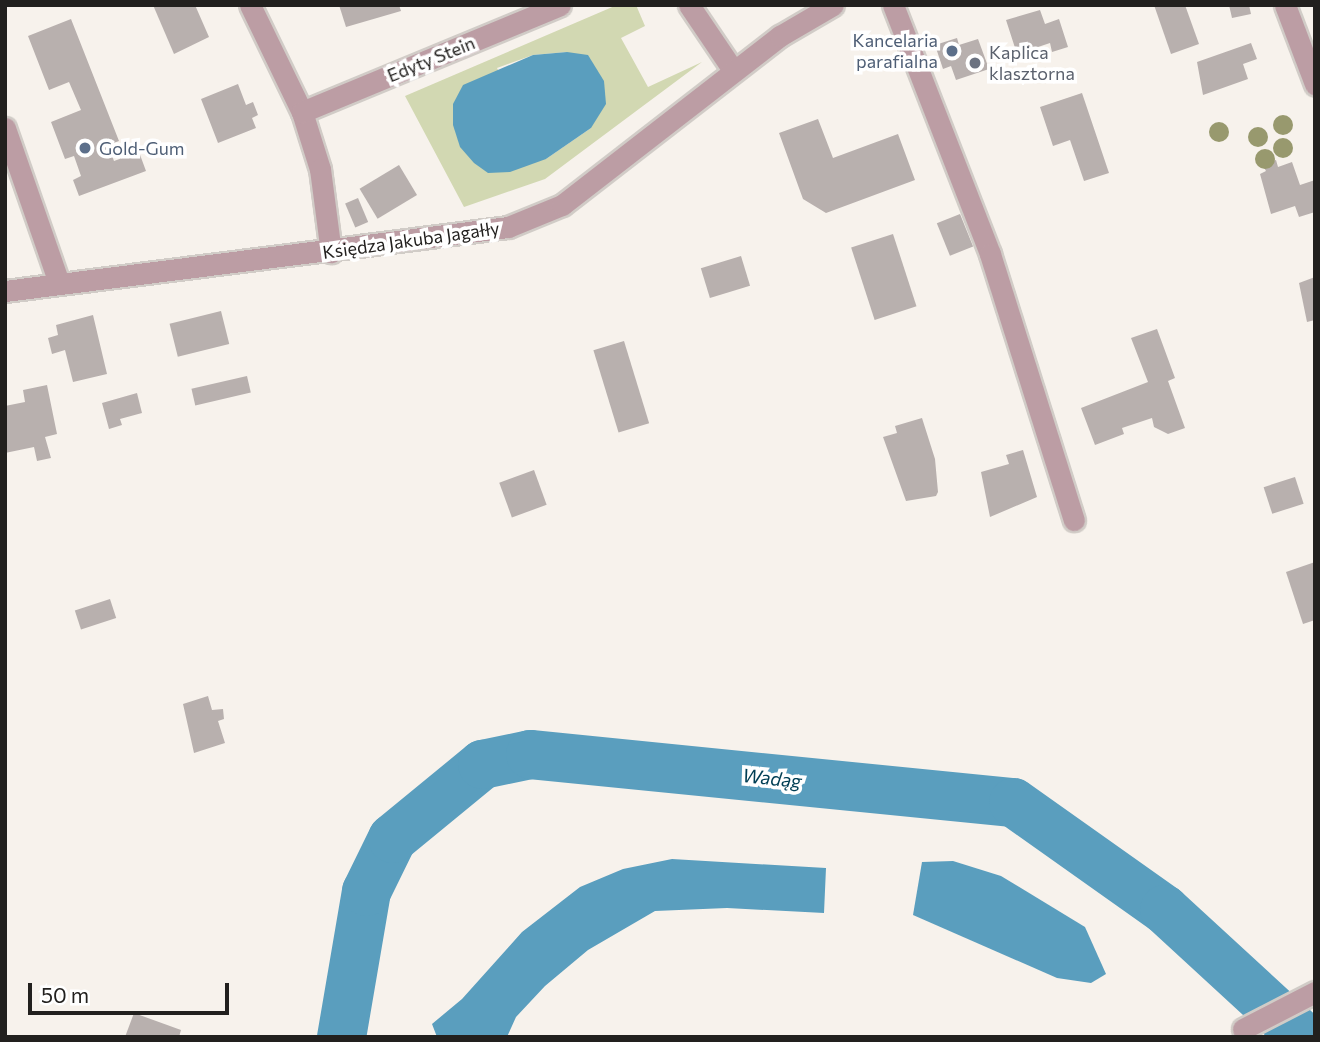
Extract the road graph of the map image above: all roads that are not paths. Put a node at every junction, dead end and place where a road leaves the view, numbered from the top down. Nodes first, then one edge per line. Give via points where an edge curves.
1 (250, 5) edge
2 (560, 5) edge
3 (689, 5) edge
4 (833, 5) edge
5 (893, 5) edge
6 (1285, 5) edge
7 (733, 70) junction
8 (1315, 84) edge
9 (302, 112) junction
10 (5, 128) edge
11 (331, 251) junction
12 (59, 283) junction
13 (5, 291) edge
14 (1074, 520) dead end
15 (1315, 992) edge
16 (1243, 1029) dead end

1 - 9 street
2 - 9 street, Edyty Stein
3 - 7 street
4 - 7 street, Księdza Jakuba Jagałły
5 - 14 street via 990,254
6 - 8 street
7 - 11 street, Księdza Jakuba Jagałły via 632,155 562,205 508,228
9 - 11 street via 320,169
10 - 12 street
11 - 12 street, Księdza Jakuba Jagałły
12 - 13 street, Księdza Jakuba Jagałły
15 - 16 street

